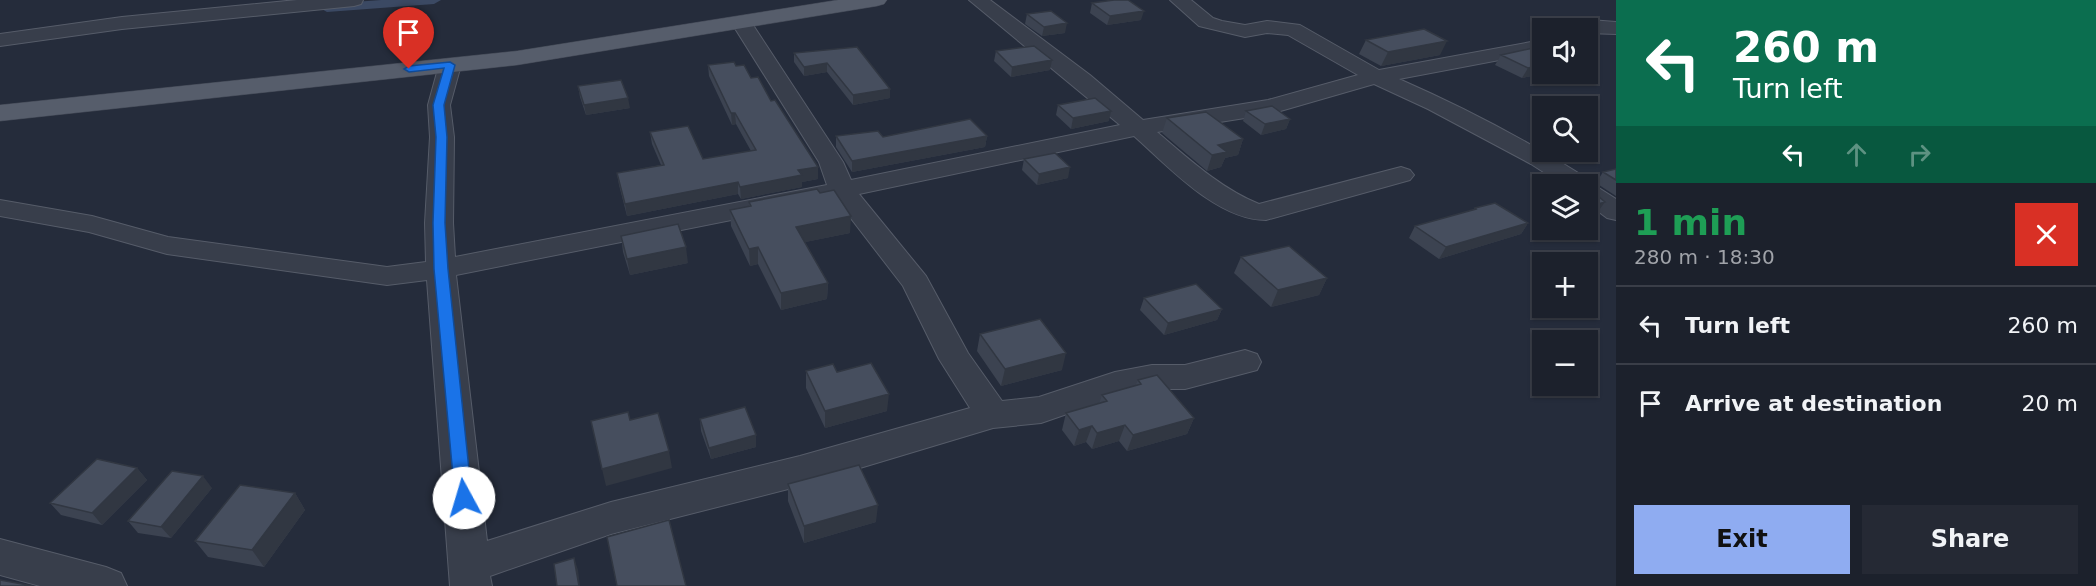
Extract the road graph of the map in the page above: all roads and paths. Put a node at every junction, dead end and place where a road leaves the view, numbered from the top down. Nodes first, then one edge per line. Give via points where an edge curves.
1 (354, 0) edge
2 (877, 0) edge
3 (978, 0) edge
4 (1179, 0) edge
5 (741, 22) junction
6 (1598, 27) edge
7 (1616, 28) edge
8 (0, 40) edge
9 (1532, 48) edge
10 (450, 65) junction
11 (1376, 77) junction
12 (0, 113) edge
13 (1138, 128) junction
14 (1563, 174) edge
15 (1401, 175) dead end
16 (841, 188) junction
17 (1598, 198) edge
18 (0, 208) edge
19 (1616, 212) edge
20 (441, 269) junction
21 (1245, 362) dead end
22 (993, 415) junction
23 (0, 557) edge
24 (470, 575) edge
25 (106, 586) edge

1 - 8 street via 122,23
2 - 5 main road
3 - 13 street
4 - 11 street via 1219,26 1245,31 1267,27 1293,29
5 - 10 main road
5 - 16 street via 831,162
6 - 7 street
9 - 11 street
10 - 12 main road
10 - 20 street via 439,105
11 - 13 street via 1270,107
11 - 14 street via 1502,138
13 - 15 street via 1219,195 1255,212 1276,210
13 - 16 street
16 - 20 street
16 - 22 street via 916,283 955,359
17 - 19 street
18 - 20 street via 82,222 167,245 215,253 387,276
20 - 24 street
21 - 22 street via 1185,377 1152,377 1114,384 1041,410
22 - 24 street via 800,471 611,518
23 - 25 street

